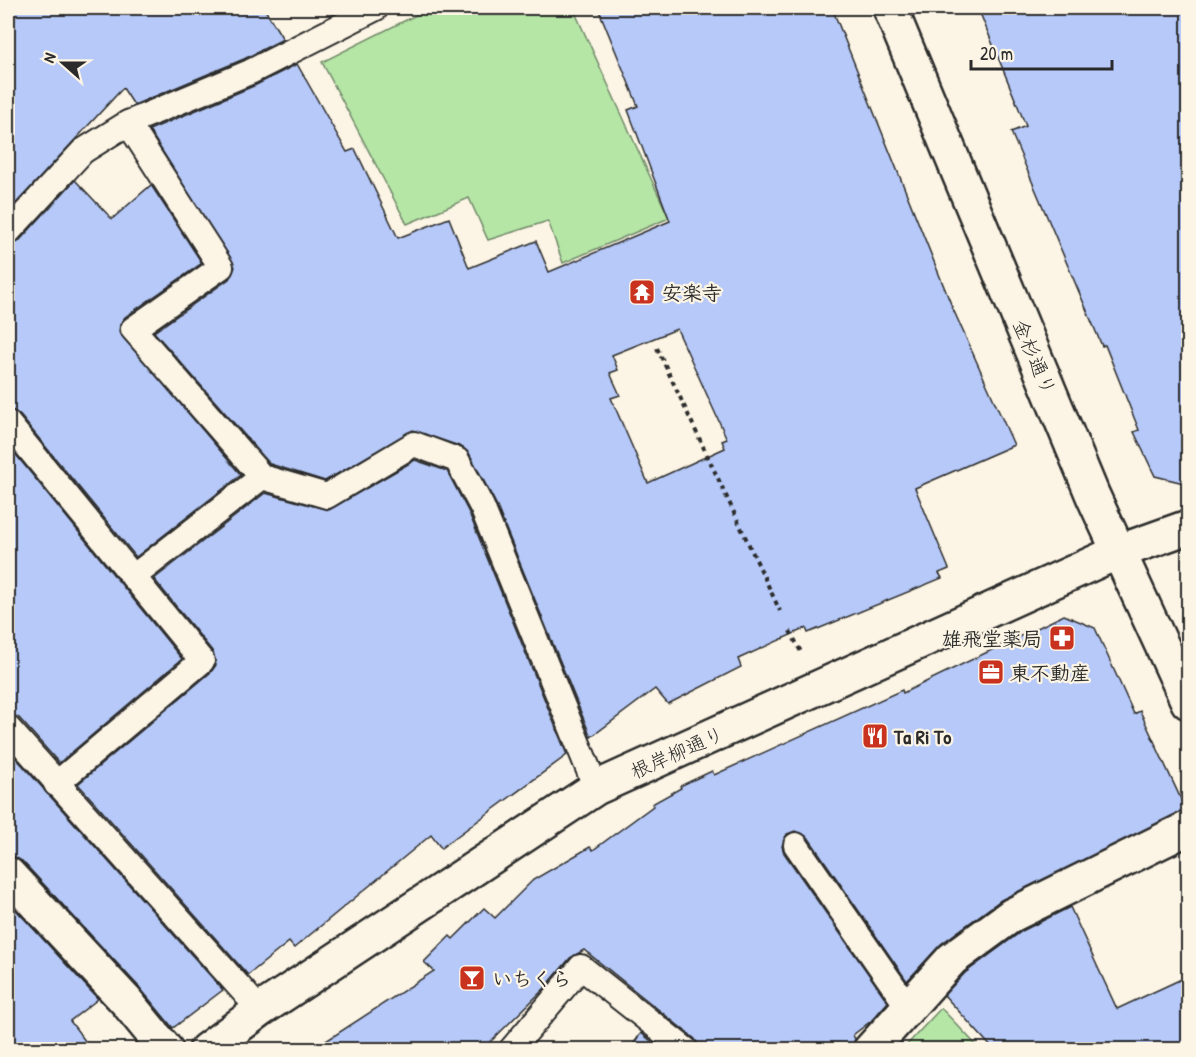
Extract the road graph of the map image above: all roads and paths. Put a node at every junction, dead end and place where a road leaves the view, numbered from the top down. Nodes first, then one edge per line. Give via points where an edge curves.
1 (376, 8) edge
2 (890, 8) edge
3 (128, 123) junction
4 (8, 232) edge
5 (657, 348) dead end
6 (8, 423) edge
7 (262, 477) junction
8 (1188, 527) edge
9 (1118, 552) junction
10 (133, 578) junction
11 (780, 611) dead end
12 (790, 631) dead end
13 (806, 660) dead end
14 (1188, 702) edge
15 (8, 728) edge
16 (56, 784) junction
17 (596, 788) junction
18 (1188, 828) edge
19 (795, 846) dead end
20 (8, 874) edge
21 (908, 1006) junction
22 (260, 1010) junction
23 (166, 1050) edge
24 (206, 1050) edge
25 (511, 1050) edge
26 (686, 1050) edge
27 (870, 1050) edge

1 - 3 lane via 250,72
2 - 9 street, 金杉通り
3 - 4 lane via 83,151
3 - 7 lane via 221,267 133,329
5 - 11 path
6 - 10 lane
7 - 10 lane
7 - 17 lane via 327,496 414,444 457,460 482,507
8 - 9 street, 根岸柳通り
9 - 14 street, 金杉通り
9 - 17 street, 根岸柳通り
10 - 16 lane via 202,661
12 - 13 path
15 - 16 lane
16 - 22 lane
17 - 22 street, 根岸柳通り
18 - 21 street via 1012,915 952,958
19 - 21 lane
20 - 23 street
21 - 27 street
22 - 24 street, 根岸柳通り
25 - 26 lane via 581,967

